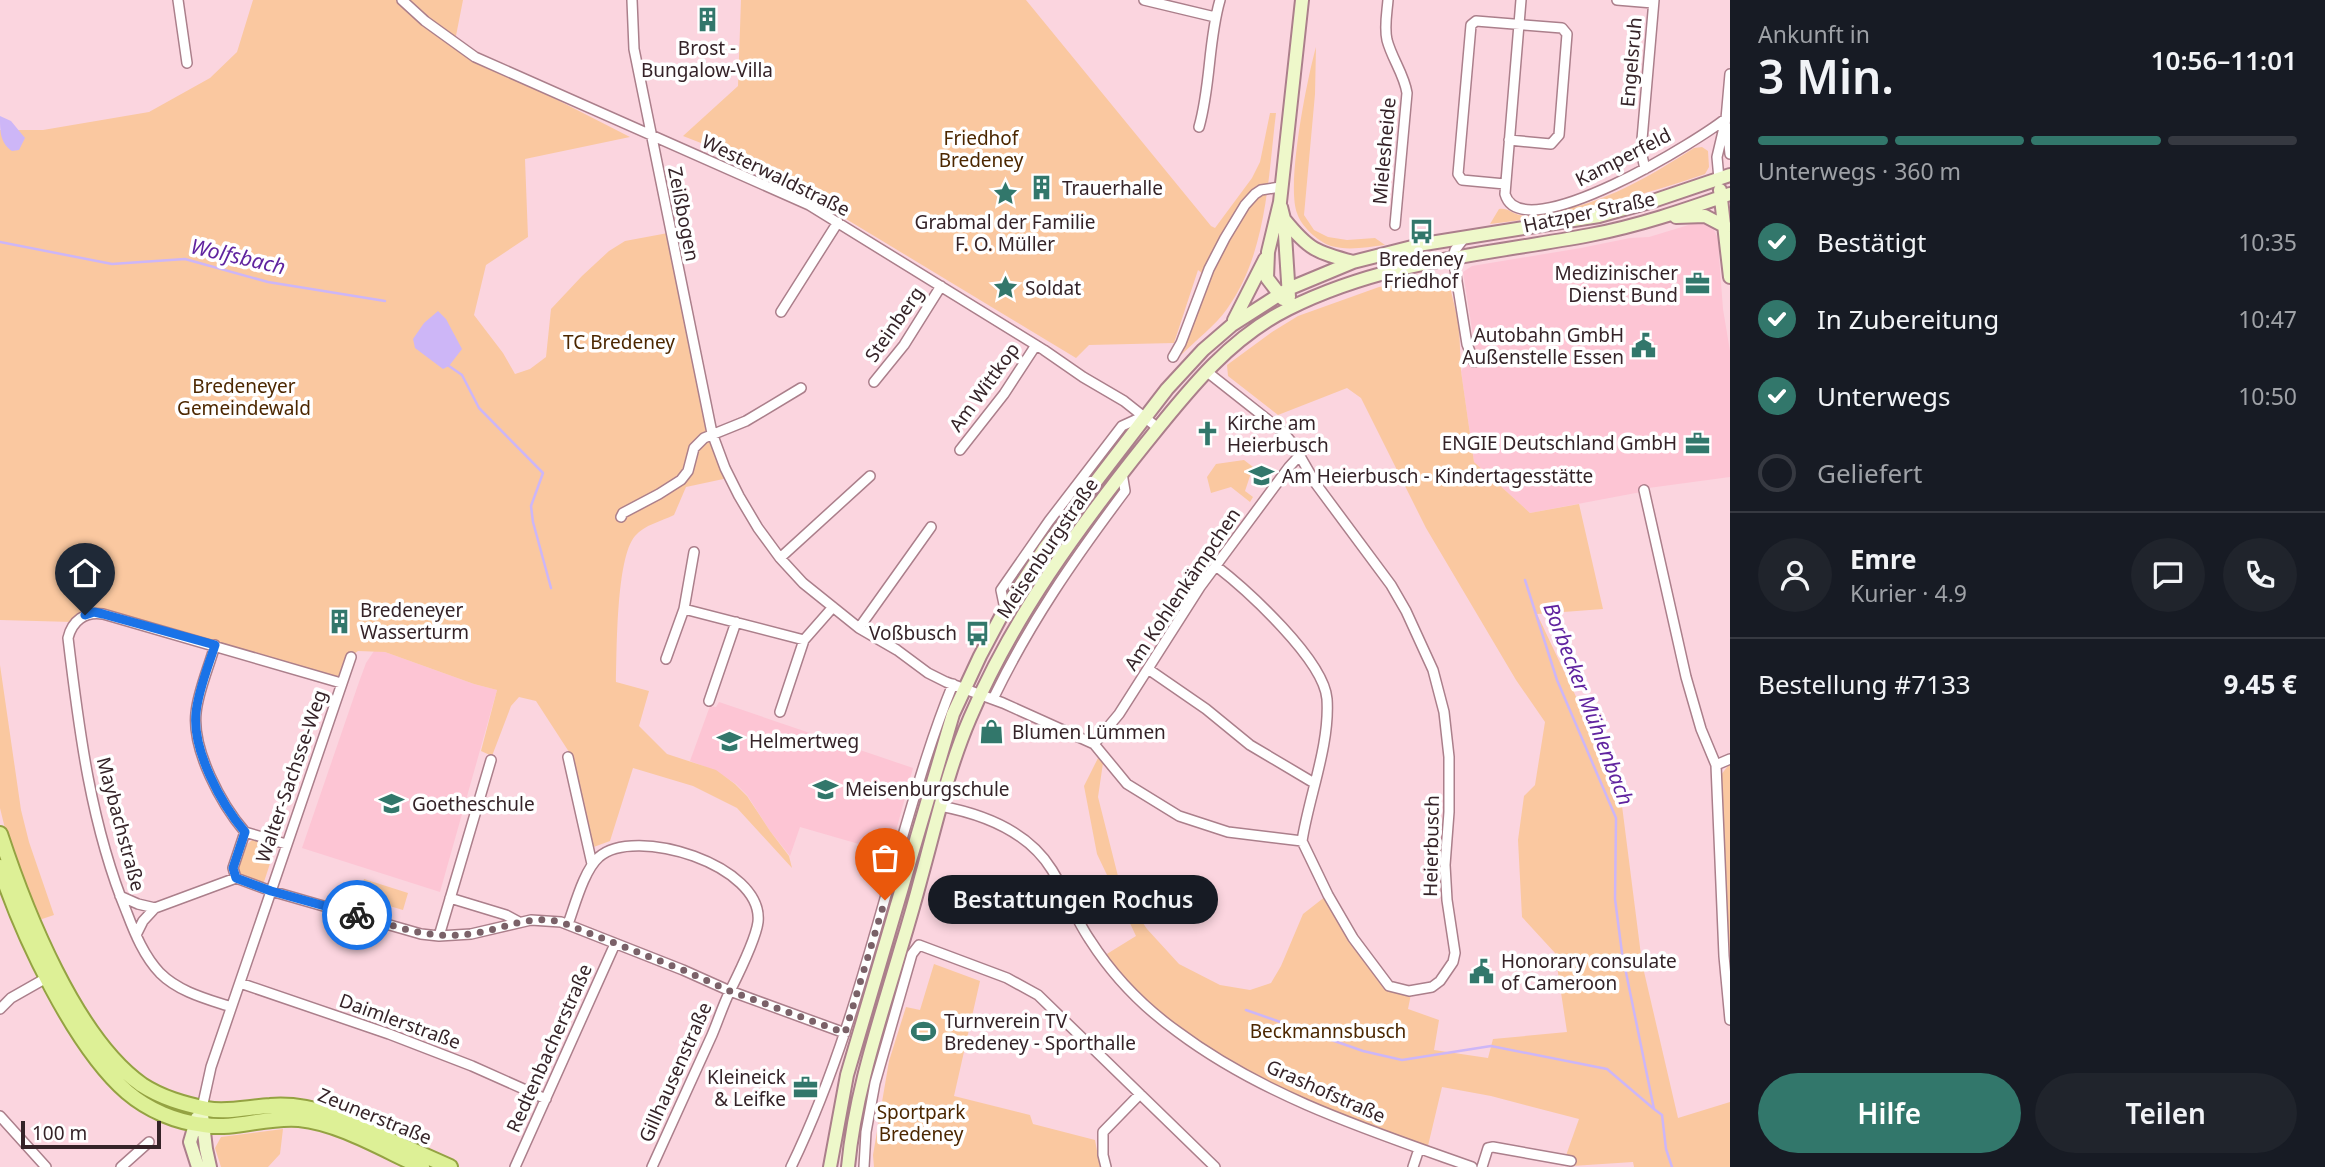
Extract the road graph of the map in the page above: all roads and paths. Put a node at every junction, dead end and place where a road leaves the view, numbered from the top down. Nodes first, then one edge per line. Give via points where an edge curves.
1 (178, 0) edge
2 (402, 0) edge
3 (632, 0) edge
4 (1144, 0) edge
5 (1220, 0) edge
6 (1302, 0) edge
7 (1388, 0) edge
8 (1521, 0) edge
9 (1618, 0) edge
10 (1653, 1) edge
11 (1215, 17) junction
12 (1519, 24) junction
13 (187, 63) dead end
14 (1730, 74) edge
15 (1728, 117) edge
16 (1199, 127) dead end
17 (651, 135) junction
18 (1509, 140) junction
19 (1730, 154) edge
20 (1644, 169) junction
21 (1724, 177) edge
22 (1505, 184) junction
23 (1280, 187) junction
24 (1726, 195) edge
25 (1280, 202) junction
26 (1284, 219) junction
27 (1653, 219) junction
28 (838, 222) junction
29 (1395, 225) dead end
30 (1726, 227) junction
31 (1465, 237) junction
32 (1268, 252) junction
33 (1353, 262) junction
34 (1454, 263) junction
35 (1730, 277) edge
36 (941, 286) junction
37 (1283, 292) junction
38 (1291, 307) junction
39 (781, 312) dead end
40 (1232, 325) junction
41 (1036, 345) junction
42 (1173, 357) dead end
43 (1474, 362) dead end
44 (1206, 371) junction
45 (874, 382) dead end
46 (801, 388) dead end
47 (1144, 416) junction
48 (1158, 428) junction
49 (712, 433) junction
50 (960, 450) dead end
51 (1300, 455) junction
52 (870, 476) dead end
53 (1644, 490) dead end
54 (621, 517) dead end
55 (931, 527) dead end
56 (694, 552) dead end
57 (780, 558) junction
58 (1216, 566) junction
59 (833, 607) junction
60 (684, 609) junction
61 (736, 622) junction
62 (859, 628) junction
63 (804, 640) junction
64 (215, 645) junction
65 (351, 657) dead end
66 (666, 659) dead end
67 (1149, 668) junction
68 (341, 683) junction
69 (959, 686) junction
70 (987, 697) junction
71 (709, 701) dead end
72 (780, 712) dead end
73 (1094, 744) junction
74 (568, 757) dead end
75 (1730, 759) edge
76 (491, 760) dead end
77 (1716, 765) junction
78 (1314, 783) junction
79 (940, 806) junction
80 (245, 832) junction
81 (0, 834) edge
82 (1302, 841) junction
83 (286, 844) junction
84 (592, 864) junction
85 (0, 867) edge
86 (236, 878) junction
87 (271, 891) junction
88 (120, 896) junction
89 (450, 898) junction
90 (155, 908) junction
91 (519, 922) junction
92 (568, 924) junction
93 (136, 935) junction
94 (439, 936) junction
95 (615, 944) junction
96 (48, 977) junction
97 (240, 983) junction
98 (730, 991) junction
99 (231, 1007) junction
100 (0, 1009) edge
101 (1730, 1020) edge
102 (845, 1033) junction
103 (1140, 1094) junction
104 (546, 1099) junction
105 (202, 1108) junction
106 (0, 1116) edge
107 (199, 1125) junction
108 (149, 1142) dead end
109 (1419, 1149) junction
110 (1571, 1161) dead end
111 (46, 1167) edge
112 (121, 1167) edge
113 (198, 1167) edge
114 (210, 1167) edge
115 (422, 1167) edge
116 (450, 1167) edge
117 (515, 1167) edge
118 (652, 1167) edge
119 (791, 1167) edge
120 (830, 1167) edge
121 (848, 1167) edge
122 (864, 1167) edge
123 (1106, 1167) edge
124 (1215, 1167) edge
125 (1413, 1167) edge
126 (1472, 1167) edge
127 (1482, 1167) edge

1 - 13 street
2 - 17 street, Westerwaldstraße via 475,57
3 - 17 street, Zeißbogen via 634,49
4 - 11 street
5 - 11 street
6 - 23 main road
7 - 29 street, Mielesheide via 1387,39 1407,93
8 - 12 street
9 - 10 street
10 - 20 street, Engelsruh via 1641,151
11 - 16 street
12 - 18 street
12 - 18 street via 1562,28 1567,34 1559,135 1551,144
12 - 22 street via 1476,21 1471,25 1458,174 1462,180
14 - 15 street
15 - 19 street
15 - 20 street, Kamperfeld
15 - 21 street via 1717,157
17 - 28 street, Westerwaldstraße
17 - 49 street, Zeißbogen
18 - 22 street
20 - 22 street, Kamperfeld via 1577,200 1526,210 1507,201
21 - 24 main road
21 - 31 main road, Hatzper Straße via 1599,216
23 - 25 main road
23 - 42 street via 1261,190 1245,205 1217,253
24 - 27 main road, Hatzper Straße
24 - 30 main road
25 - 26 main road
25 - 32 main road
26 - 33 main road via 1310,247
26 - 37 main road
27 - 30 main road via 1704,216
27 - 34 main road, Hatzper Straße
28 - 36 street, Westerwaldstraße
28 - 39 street
30 - 35 main road
31 - 33 main road, Hatzper Straße
31 - 34 street via 1455,250
32 - 37 main road via 1267,278
32 - 40 main road
33 - 37 main road, Hatzper Straße
34 - 38 main road, Hatzper Straße via 1366,277
34 - 43 street
36 - 41 street, Westerwaldstraße
36 - 45 street, Steinberg
37 - 38 main road
37 - 40 main road, Meisenburgstraße
38 - 44 main road, Meisenburgstraße via 1243,337
40 - 47 main road, Meisenburgstraße
41 - 47 street, Westerwaldstraße
41 - 50 street, Am Wittkop
44 - 48 main road, Meisenburgstraße
44 - 51 street, Heierbusch via 1282,431
46 - 49 street via 746,421
47 - 48 street, Westerwaldstraße
47 - 69 main road, Meisenburgstraße via 1044,549
48 - 70 main road, Meisenburgstraße via 1031,599
49 - 54 street via 694,448 681,480
49 - 57 street, Zeißbogen via 739,496
51 - 58 street, Am Kohlenkämpchen
51 - 82 street, Heierbusch via 1316,484 1391,585 1427,654 1439,690 1449,757 1445,865 1455,953 1440,982 1409,991 1390,986 1353,938
52 - 57 street
53 - 77 street via 1686,677
55 - 62 street
56 - 60 street
57 - 59 street, Zeißbogen
58 - 67 street, Am Kohlenkämpchen
58 - 78 street via 1280,625 1321,677 1327,717
59 - 62 street, Zeißbogen
59 - 63 street
60 - 61 street
60 - 66 street
61 - 63 street
61 - 71 street
62 - 69 street, Zeißbogen via 928,673
63 - 72 street
64 - 68 street
64 - 80 street via 196,710 198,745 224,803
64 - 88 street, Maybachstraße via 94,612 70,629 77,715 93,800
65 - 68 street, Walter-Sachsse-Weg
67 - 73 street, Am Kohlenkämpchen
67 - 78 street via 1250,745
68 - 83 street, Walter-Sachsse-Weg
69 - 70 street, Zeißbogen
69 - 102 street, Meisenburgstraße via 938,722
69 - 120 main road, Meisenburgstraße via 850,1062
70 - 73 street
70 - 79 main road, Meisenburgstraße via 969,719
73 - 82 street via 1127,784 1179,816 1228,832
74 - 84 street
75 - 77 street
76 - 89 street
77 - 101 street
78 - 82 street
79 - 109 street, Grashofstraße via 996,823 1032,845 1101,956 1135,996 1178,1033 1287,1096
79 - 121 main road, Meisenburgstraße via 863,1079
80 - 83 street
80 - 86 street via 233,868
81 - 105 main road, Zeunerstraße via 36,929 99,1041 144,1086
83 - 87 street, Walter-Sachsse-Weg
84 - 92 street
84 - 98 street, Gillhausenstraße via 617,847 657,847 711,863 745,886 755,901 758,922
85 - 96 main road
86 - 87 street
86 - 90 street
87 - 94 street
87 - 97 street, Walter-Sachsse-Weg
88 - 90 street
88 - 93 street, Maybachstraße
89 - 91 street
89 - 94 street
90 - 93 street
91 - 92 street via 551,919
91 - 94 street via 471,934
92 - 95 street
93 - 99 street, Maybachstraße via 148,957 172,983
95 - 98 street
95 - 104 street, Redtenbacherstraße
96 - 100 street
96 - 107 main road via 114,1079 143,1104
97 - 99 street, Walter-Sachsse-Weg
97 - 104 street, Daimlerstraße via 389,1034
98 - 102 street
98 - 118 street, Gillhausenstraße
99 - 105 street, Walter-Sachsse-Weg
102 - 119 street, Meisenburgstraße
103 - 122 street via 1029,989 919,945 912,954 875,1083
103 - 123 street via 1103,1132
103 - 124 street
104 - 117 street, Redtenbacherstraße
105 - 107 main road
105 - 116 main road, Zeunerstraße via 313,1109
106 - 111 street
107 - 113 main road via 190,1142
107 - 114 main road
107 - 115 main road, Zeunerstraße via 285,1119 317,1122
108 - 112 street
109 - 125 street
109 - 126 street, Grashofstraße
110 - 127 street via 1493,1147 1485,1153

